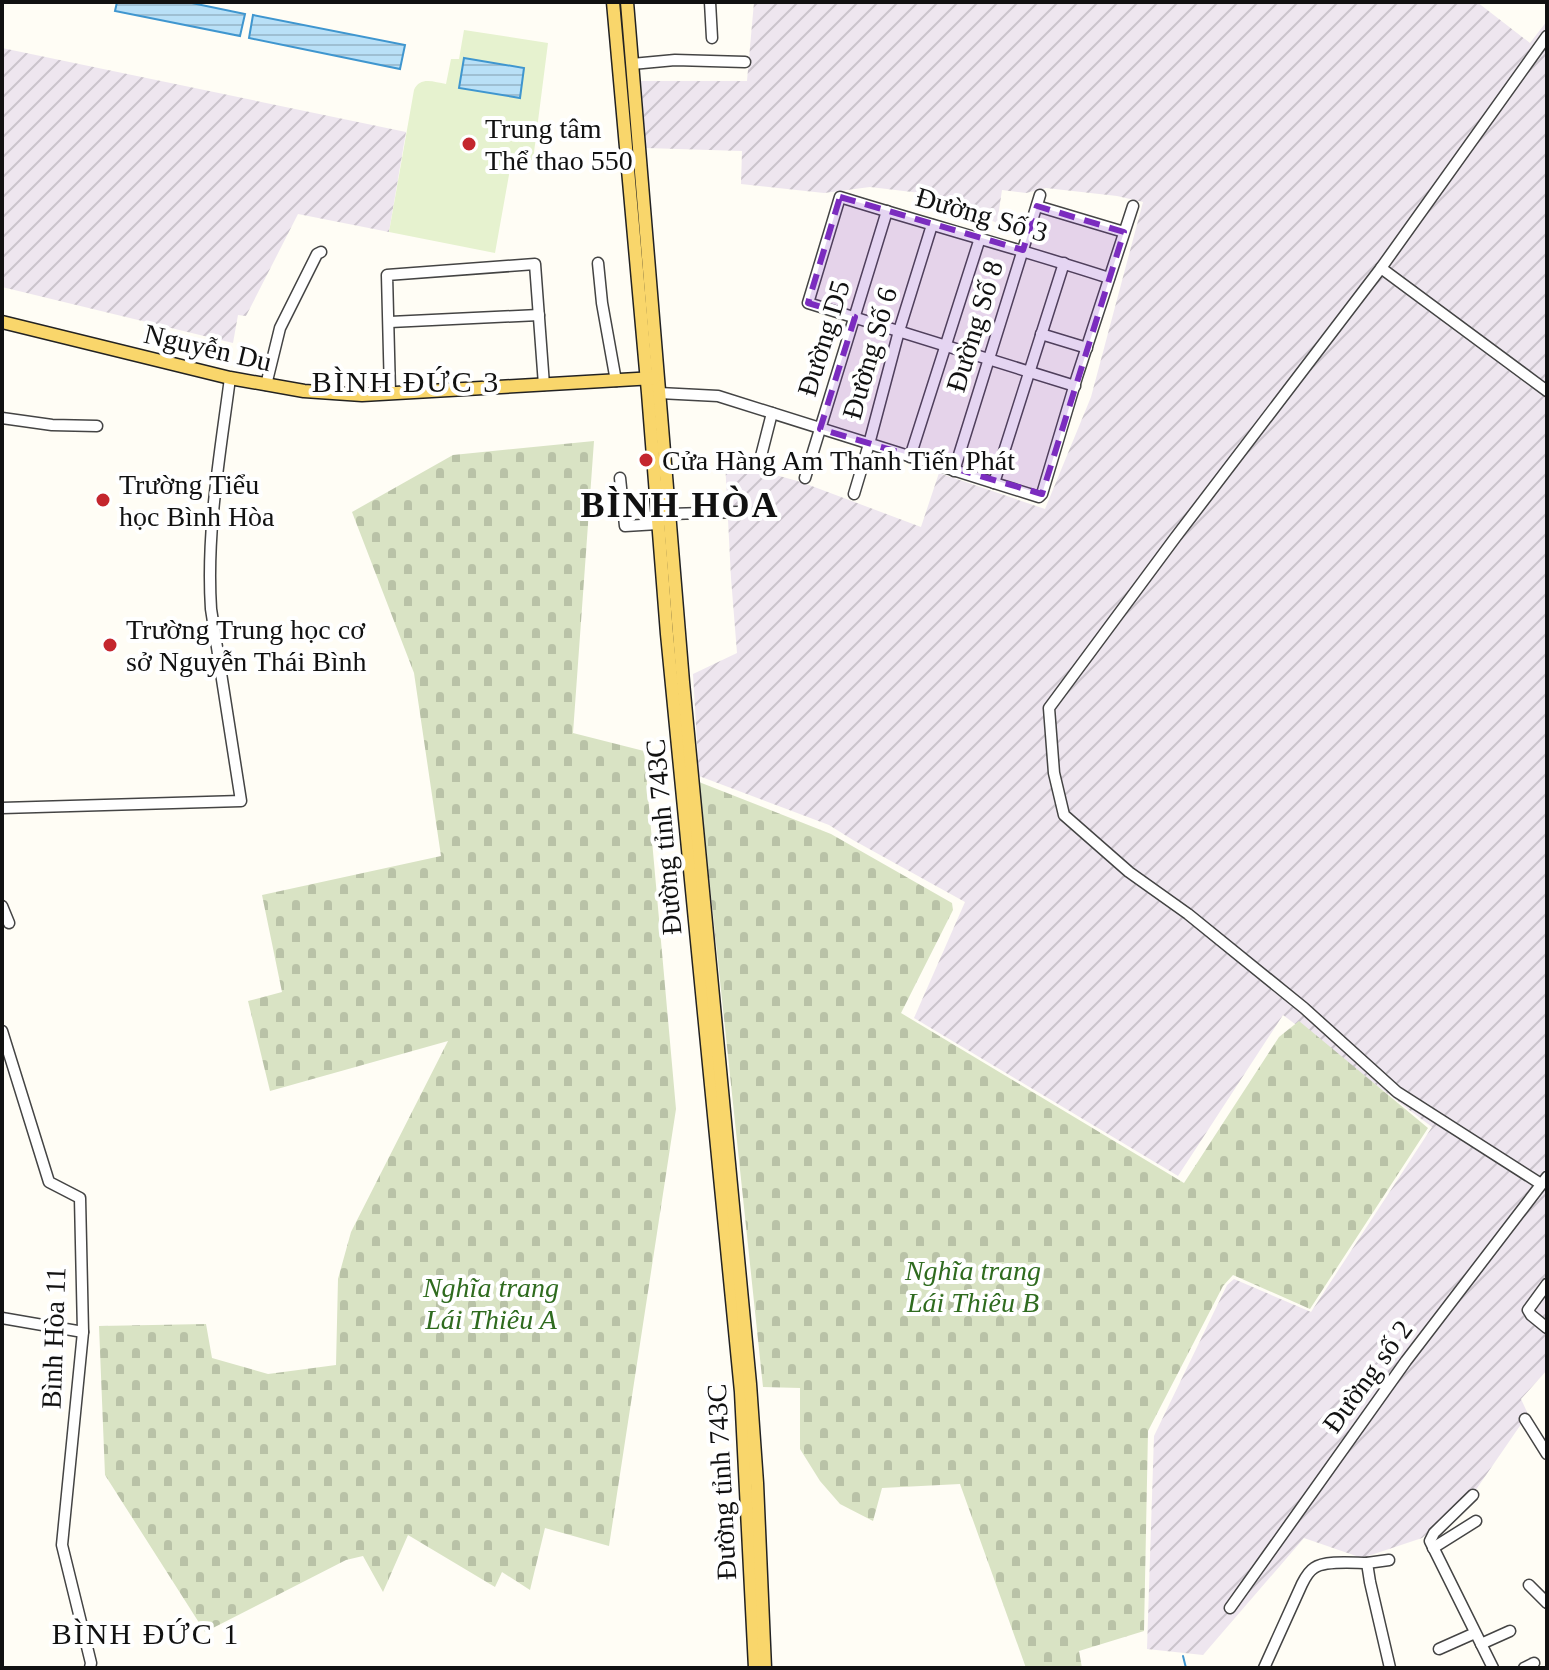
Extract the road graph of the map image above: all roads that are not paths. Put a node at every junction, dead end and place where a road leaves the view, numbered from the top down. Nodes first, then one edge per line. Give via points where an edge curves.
1 (613, 2) edge
2 (627, 2) edge
3 (710, 2) edge
4 (1547, 36) edge
5 (712, 38) dead end
6 (745, 62) dead end
7 (632, 64) junction
8 (632, 144) junction
9 (1133, 206) dead end
10 (887, 211) junction
11 (932, 225) junction
12 (1124, 232) junction
13 (980, 238) junction
14 (1023, 250) junction
15 (321, 252) dead end
16 (598, 263) dead end
17 (1064, 263) junction
18 (1381, 268) junction
19 (1109, 278) junction
20 (539, 315) junction
21 (855, 317) junction
22 (2, 322) edge
23 (390, 322) junction
24 (899, 331) junction
25 (1041, 334) junction
26 (945, 346) junction
27 (1087, 348) junction
28 (989, 360) junction
29 (1029, 372) junction
30 (230, 378) junction
31 (652, 378) junction
32 (616, 381) junction
33 (266, 385) junction
34 (544, 385) junction
35 (1075, 386) junction
36 (1547, 391) edge
37 (390, 393) junction
38 (654, 393) junction
39 (772, 413) junction
40 (2, 418) edge
41 (97, 426) dead end
42 (820, 429) junction
43 (869, 444) junction
44 (910, 457) junction
45 (760, 460) dead end
46 (954, 471) junction
47 (620, 478) dead end
48 (805, 478) dead end
49 (994, 483) junction
50 (854, 494) dead end
51 (738, 512) dead end
52 (669, 514) junction
53 (658, 524) junction
54 (667, 567) junction
55 (2, 808) edge
56 (2, 906) edge
57 (9, 923) dead end
58 (2, 1031) edge
59 (1544, 1180) edge
60 (1547, 1284) edge
61 (2, 1318) edge
62 (1547, 1328) edge
63 (83, 1332) junction
64 (1525, 1419) dead end
65 (1547, 1454) edge
66 (752, 1484) junction
67 (1473, 1495) dead end
68 (1476, 1521) dead end
69 (1433, 1548) junction
70 (1389, 1560) dead end
71 (1367, 1563) junction
72 (1529, 1585) dead end
73 (1547, 1603) edge
74 (1230, 1608) dead end
75 (1510, 1631) dead end
76 (1475, 1633) junction
77 (1481, 1644) junction
78 (1439, 1649) dead end
79 (90, 1668) edge
80 (755, 1668) edge
81 (765, 1668) edge
82 (1264, 1668) edge
83 (1390, 1668) edge
84 (1493, 1668) edge

1 - 8 main road, Đường tỉnh 743C
2 - 7 main road, Đường tỉnh 743C
3 - 5 street
4 - 18 street
6 - 7 street
7 - 8 main road, Đường tỉnh 743C
8 - 31 main road, Đường tỉnh 743C
9 - 12 street
10 - 11 street, Đường Số 3
10 - 21 street, Đường D5
10 - 21 street, Đường Số 3 via 840,197 808,303
11 - 13 street, Đường Số 3
11 - 24 street, Đường Số 6
12 - 14 street, Đường Số 8 via 1038,200
12 - 19 street
13 - 14 street, Đường Số 3
13 - 26 street
14 - 17 street, Đường Số 3
14 - 28 street, Đường Số 8
15 - 33 street via 280,328
16 - 32 street
17 - 19 street, Đường Số 3
17 - 25 street
18 - 36 street
18 - 59 street via 1049,708 1054,773 1064,815 1129,872 1304,1008 1397,1092
19 - 27 street
20 - 23 street
20 - 23 street via 535,264 387,275
20 - 34 street
21 - 24 street
21 - 42 street, Đường D5
22 - 30 main road, Nguyễn Du
23 - 37 street
24 - 26 street
24 - 43 street, Đường Số 6
25 - 27 street
25 - 29 street
26 - 28 street
26 - 44 street
27 - 35 street
28 - 29 street
28 - 46 street, Đường Số 8
29 - 35 street
29 - 49 street
30 - 33 main road, Nguyễn Du
30 - 55 street via 209,583 241,801
31 - 32 main road, Nguyễn Du
31 - 38 main road, Đường tỉnh 743C
32 - 34 main road, Nguyễn Du
33 - 37 main road, Nguyễn Du
34 - 37 main road, Nguyễn Du
35 - 49 street via 1042,494
38 - 39 street via 718,396
38 - 52 main road, Đường tỉnh 743C
38 - 53 main road, Đường tỉnh 743C
39 - 42 street
39 - 45 street
40 - 41 street
42 - 43 street
42 - 48 street, Đường D5
43 - 44 street
43 - 50 street, Đường Số 6
44 - 46 street
46 - 49 street
47 - 53 street via 625,526
51 - 52 street
52 - 54 main road, Đường tỉnh 743C
53 - 54 main road, Đường tỉnh 743C
54 - 66 main road, Đường tỉnh 743C
56 - 57 street
58 - 63 street, Bình Hòa 11 via 49,1182 80,1198
59 - 74 street, Đường số 2 via 1406,1361
60 - 62 street via 1528,1310
61 - 63 street
63 - 79 street, Bình Hòa 11 via 62,1545
64 - 65 street
66 - 80 main road, Đường tỉnh 743C
66 - 81 main road, Đường tỉnh 743C
67 - 69 street via 1434,1533
68 - 69 street
69 - 76 street
70 - 71 street
71 - 82 street via 1316,1566 1308,1574
71 - 83 street
72 - 73 street
75 - 77 street
76 - 77 street
76 - 78 street
77 - 84 street

